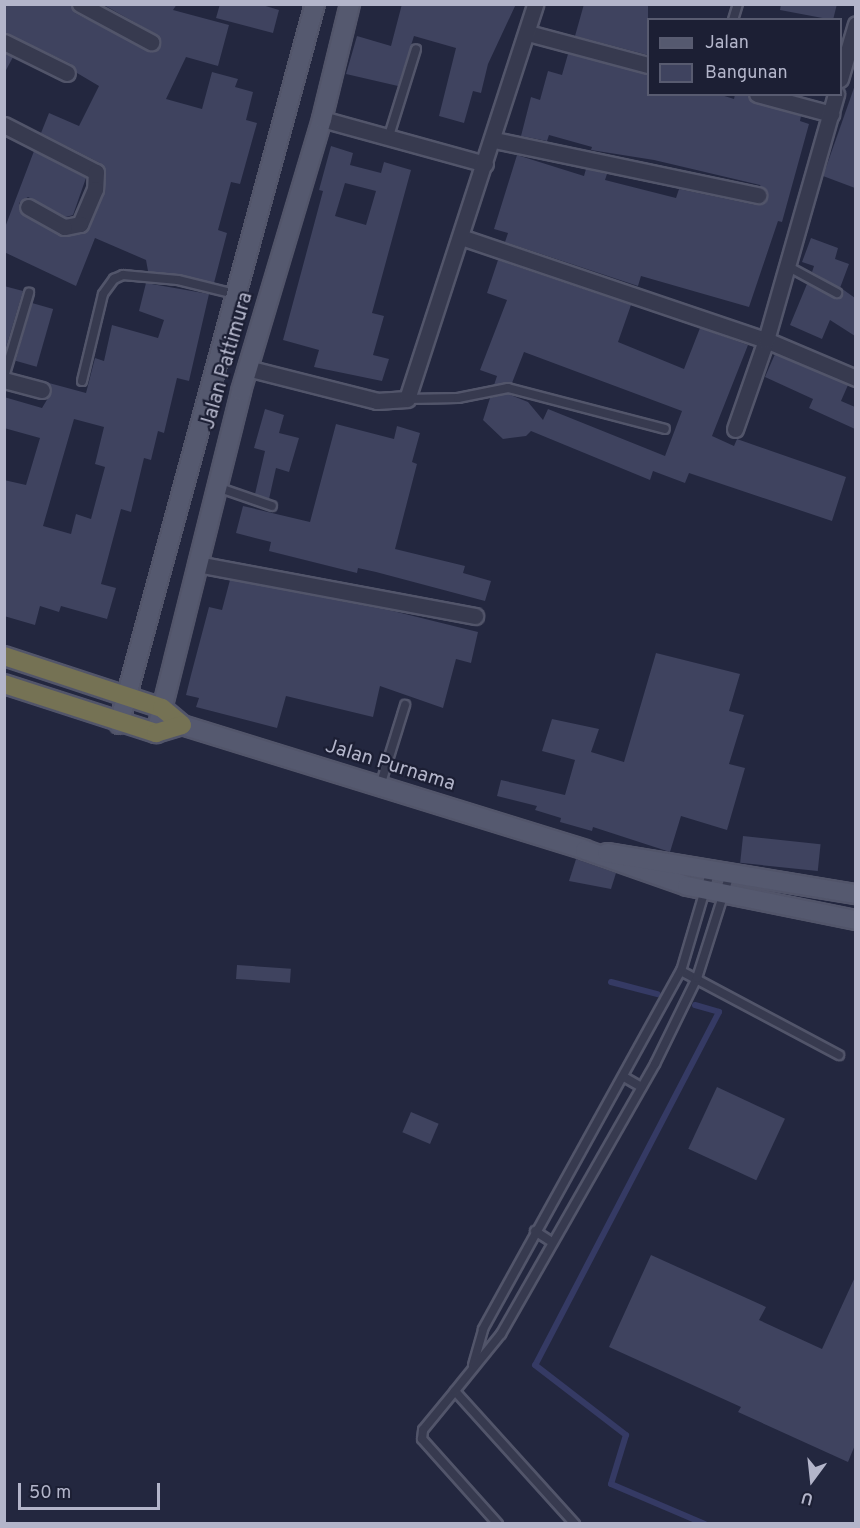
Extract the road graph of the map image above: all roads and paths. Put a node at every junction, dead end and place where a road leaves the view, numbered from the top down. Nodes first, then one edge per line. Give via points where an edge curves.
1 (80, 4) edge
2 (315, 4) edge
3 (351, 4) edge
4 (535, 4) edge
5 (855, 24) edge
6 (528, 33) junction
7 (4, 42) edge
8 (151, 42) dead end
9 (416, 49) dead end
10 (647, 65) edge
11 (67, 72) dead end
12 (842, 72) edge
13 (764, 96) edge
14 (836, 96) edge
15 (831, 114) junction
16 (322, 119) junction
17 (4, 125) edge
18 (388, 139) junction
19 (494, 140) junction
20 (485, 164) junction
21 (758, 195) dead end
22 (28, 207) dead end
23 (461, 237) junction
24 (787, 266) junction
25 (29, 293) dead end
26 (837, 293) dead end
27 (236, 294) junction
28 (766, 340) junction
29 (248, 368) junction
30 (4, 378) edge
31 (855, 378) edge
32 (82, 381) dead end
33 (42, 390) dead end
34 (408, 399) junction
35 (665, 429) dead end
36 (735, 429) dead end
37 (217, 488) junction
38 (272, 506) dead end
39 (197, 564) junction
40 (475, 616) dead end
41 (4, 656) edge
42 (4, 684) edge
43 (130, 696) junction
44 (405, 705) dead end
45 (162, 708) junction
46 (119, 724) junction
47 (182, 725) junction
48 (156, 732) junction
49 (379, 788) junction
50 (585, 850) junction
51 (711, 870) junction
52 (730, 874) junction
53 (714, 893) junction
54 (855, 894) edge
55 (855, 920) edge
56 (681, 971) junction
57 (697, 978) junction
58 (839, 1055) dead end
59 (624, 1077) junction
60 (641, 1087) junction
61 (535, 1232) junction
62 (552, 1242) junction
63 (472, 1370) junction
64 (454, 1391) junction
65 (498, 1524) edge
66 (575, 1524) edge

1 - 8 street
2 - 27 main road, Jalan Pattimura
3 - 16 main road, Jalan Pattimura
4 - 6 street
5 - 12 street
6 - 10 street
6 - 19 street
7 - 11 street
9 - 18 lane
13 - 15 street
14 - 15 street
15 - 24 street
16 - 18 street
16 - 29 main road, Jalan Pattimura
17 - 22 street via 96,172 95,189 80,224 64,226
18 - 20 street
19 - 20 street
19 - 21 street
20 - 23 street
23 - 28 street
23 - 34 street
24 - 26 lane
24 - 28 street
25 - 30 lane
27 - 32 lane via 178,280 123,275 114,279 103,294
27 - 43 main road, Jalan Pattimura
28 - 31 street
28 - 36 street
29 - 34 street via 377,401
29 - 37 main road, Jalan Pattimura
30 - 33 street
34 - 35 lane via 458,398 508,388
37 - 38 lane
37 - 39 main road, Jalan Pattimura
39 - 40 street
39 - 45 main road, Jalan Pattimura
41 - 43 highway
42 - 46 highway
43 - 45 highway
43 - 46 main road, Jalan Pattimura
44 - 49 lane
45 - 47 highway
45 - 48 main road, Jalan Pattimura
46 - 48 highway
47 - 48 highway
47 - 49 main road, Jalan Purnama
49 - 50 main road, Jalan Purnama
50 - 51 main road, Jalan Purnama
50 - 53 main road, Jalan Purnama
51 - 52 main road, Jalan Purnama
51 - 53 lane
52 - 53 lane
52 - 54 main road, Jalan Purnama
53 - 55 main road, Jalan Purnama
53 - 56 lane
53 - 57 lane
56 - 57 lane
56 - 59 lane
57 - 58 lane
57 - 60 lane
59 - 60 lane
59 - 61 lane
60 - 62 lane
61 - 62 lane
61 - 63 lane via 483,1329
62 - 63 lane via 501,1334
63 - 64 lane
64 - 65 lane via 423,1430 422,1439
64 - 66 lane

